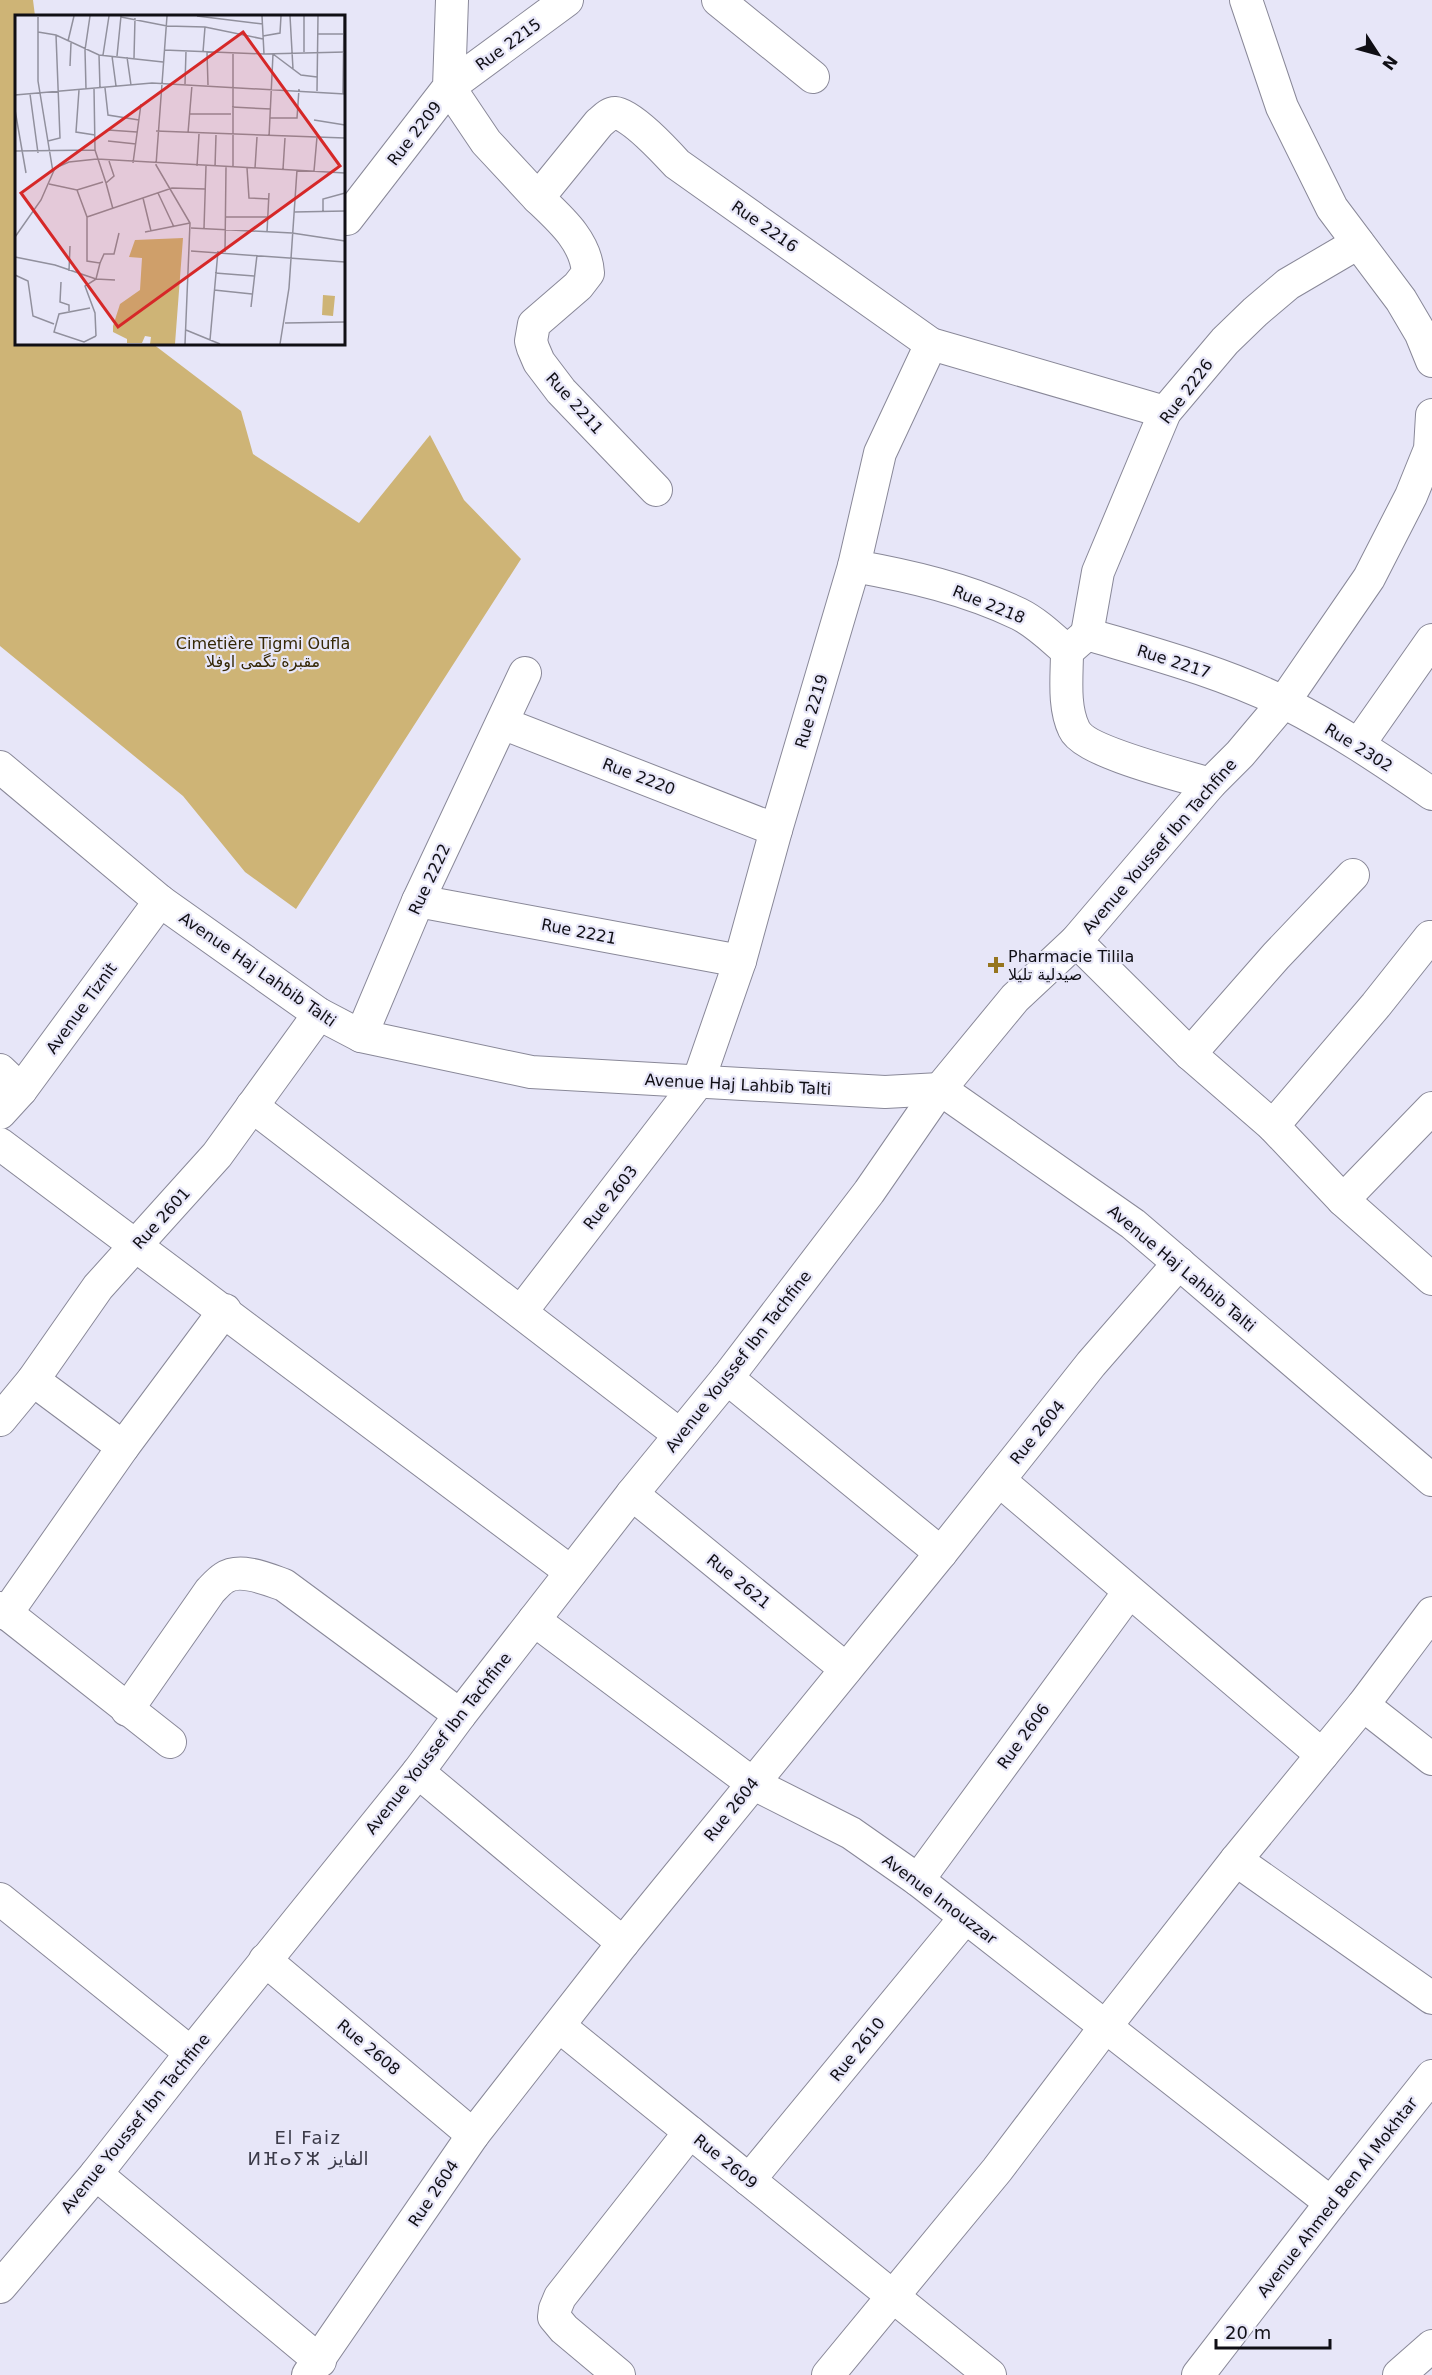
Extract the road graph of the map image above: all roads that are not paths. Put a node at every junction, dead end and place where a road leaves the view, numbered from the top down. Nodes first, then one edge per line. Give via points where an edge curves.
1 (452, 0) edge
2 (567, 0) edge
3 (718, 0) edge
4 (1246, 0) edge
5 (813, 77) dead end
6 (449, 87) junction
7 (538, 198) junction
8 (347, 219) dead end
9 (1358, 243) junction
10 (931, 344) junction
11 (1428, 344) edge
12 (1165, 412) junction
13 (1432, 415) edge
14 (656, 489) dead end
15 (854, 566) junction
16 (1432, 640) edge
17 (1077, 643) junction
18 (525, 674) dead end
19 (1283, 703) junction
20 (502, 723) junction
21 (1359, 744) junction
22 (0, 767) edge
23 (1210, 784) junction
24 (1432, 795) edge
25 (776, 830) junction
26 (1353, 875) dead end
27 (160, 901) junction
28 (418, 901) junction
29 (1430, 937) dead end
30 (1076, 941) junction
31 (740, 961) junction
32 (319, 1014) junction
33 (361, 1036) junction
34 (1190, 1054) junction
35 (11, 1080) edge
36 (698, 1082) junction
37 (940, 1089) junction
38 (252, 1106) junction
39 (1432, 1108) edge
40 (0, 1113) edge
41 (1273, 1126) junction
42 (0, 1144) edge
43 (1343, 1200) junction
44 (138, 1245) junction
45 (1179, 1263) junction
46 (1432, 1279) edge
47 (225, 1310) junction
48 (521, 1312) junction
49 (727, 1378) junction
50 (33, 1380) junction
51 (0, 1420) edge
52 (680, 1435) junction
53 (123, 1447) junction
54 (999, 1480) junction
55 (1432, 1480) edge
56 (632, 1494) junction
57 (941, 1553) junction
58 (572, 1572) junction
59 (1129, 1592) junction
60 (3, 1611) edge
61 (1432, 1613) edge
62 (534, 1620) junction
63 (846, 1669) junction
64 (1363, 1705) junction
65 (127, 1710) junction
66 (460, 1715) junction
67 (170, 1742) dead end
68 (1322, 1755) junction
69 (1432, 1759) edge
70 (418, 1772) junction
71 (752, 1783) junction
72 (1236, 1860) junction
73 (918, 1880) junction
74 (0, 1899) edge
75 (965, 1918) junction
76 (623, 1943) junction
77 (266, 1960) junction
78 (1432, 1998) edge
79 (559, 2026) junction
80 (1106, 2026) junction
81 (191, 2053) junction
82 (1432, 2076) edge
83 (690, 2132) junction
84 (473, 2135) junction
85 (96, 2174) junction
86 (749, 2180) junction
87 (1330, 2203) junction
88 (0, 2287) edge
89 (892, 2296) junction
90 (1432, 2346) edge
91 (314, 2368) edge
92 (619, 2375) edge
93 (828, 2375) edge
94 (990, 2375) edge
95 (1198, 2375) edge
96 (1400, 2375) edge

1 - 6 street, Rue 2209
2 - 6 street, Rue 2215
3 - 5 street
4 - 9 street via 1282,107 1332,208
6 - 7 street via 486,142
6 - 8 street, Rue 2209
7 - 10 street, Rue 2216 via 599,123 615,113 657,142 677,164
7 - 14 street, Rue 2211 via 576,239 584,251 588,273 534,324 533,348 561,391
9 - 11 street
9 - 12 street, Rue 2226 via 1288,284 1255,312
10 - 12 street, Rue 2216
10 - 15 street, Rue 2219 via 880,453
12 - 17 street, Rue 2226 via 1098,572
13 - 19 street, Avenue Youssef Ibn Tachfine via 1430,449 1369,578
15 - 17 street, Rue 2218 via 911,576 982,600
15 - 25 street, Rue 2219
16 - 21 street
17 - 19 street, Rue 2217 via 1194,665
17 - 23 street via 1070,717 1078,736 1122,757
18 - 20 street, Rue 2222
19 - 21 street, Rue 2302
19 - 23 street, Avenue Youssef Ibn Tachfine
20 - 25 street, Rue 2220
20 - 28 street, Rue 2222
21 - 24 street, Rue 2302
22 - 27 street, Avenue Haj Lahbib Talti
23 - 30 street, Avenue Youssef Ibn Tachfine
25 - 31 street, Rue 2219
26 - 34 street
27 - 32 street, Avenue Haj Lahbib Talti
27 - 35 street, Avenue Tiznit
28 - 31 street, Rue 2221
28 - 33 street, Rue 2222
29 - 41 street
30 - 34 street
30 - 37 street, Avenue Youssef Ibn Tachfine via 1016,998
31 - 36 street, Rue 2219
32 - 33 street, Avenue Haj Lahbib Talti
32 - 38 street, Rue 2601
33 - 36 street, Avenue Haj Lahbib Talti via 531,1072
34 - 41 street
35 - 40 street, Avenue Tiznit
36 - 37 street, Avenue Haj Lahbib Talti via 885,1092
36 - 48 street, Rue 2603
37 - 45 street, Avenue Haj Lahbib Talti via 1133,1224
37 - 49 street, Avenue Youssef Ibn Tachfine via 868,1192
38 - 44 street, Rue 2601 via 217,1155
38 - 48 street
39 - 43 street
41 - 43 street
42 - 44 street
43 - 46 street
44 - 47 street
44 - 50 street, Rue 2601 via 99,1287
45 - 54 street, Rue 2604
45 - 55 street, Avenue Haj Lahbib Talti
47 - 53 street
47 - 58 street
48 - 52 street
49 - 52 street, Avenue Youssef Ibn Tachfine
49 - 57 street
50 - 51 street, Rue 2601
50 - 53 street
52 - 56 street, Avenue Youssef Ibn Tachfine
53 - 60 street
54 - 57 street, Rue 2604
54 - 59 street
56 - 58 street, Avenue Youssef Ibn Tachfine
56 - 63 street, Rue 2621
57 - 63 street, Rue 2604
58 - 62 street, Avenue Youssef Ibn Tachfine
59 - 68 street
59 - 73 street, Rue 2606
60 - 65 street
61 - 64 street
62 - 66 street, Avenue Youssef Ibn Tachfine
62 - 71 street, Avenue Imouzzar
63 - 71 street, Rue 2604
64 - 68 street
64 - 69 street
65 - 66 street via 210,1591 225,1577 235,1574 255,1575 284,1585
65 - 67 street
66 - 70 street, Avenue Youssef Ibn Tachfine
68 - 72 street
70 - 76 street
70 - 77 street, Avenue Youssef Ibn Tachfine
71 - 73 street, Avenue Imouzzar via 851,1833
71 - 76 street, Rue 2604
72 - 78 street
72 - 80 street
73 - 75 street, Avenue Imouzzar
74 - 81 street
75 - 80 street, Avenue Imouzzar
75 - 86 street, Rue 2610
76 - 79 street, Rue 2604
77 - 81 street, Avenue Youssef Ibn Tachfine
77 - 84 street, Rue 2608
79 - 83 street, Rue 2609
79 - 84 street, Rue 2604
80 - 87 street, Avenue Imouzzar
80 - 89 street via 997,2170
81 - 85 street, Avenue Youssef Ibn Tachfine
82 - 87 street, Avenue Ahmed Ben Al Mokhtar
83 - 86 street, Rue 2609
83 - 92 street via 560,2297 555,2309 554,2317 564,2329
84 - 91 street, Rue 2604
85 - 88 street, Avenue Youssef Ibn Tachfine
85 - 91 street
86 - 89 street, Rue 2609
87 - 95 street, Avenue Ahmed Ben Al Mokhtar
89 - 93 street
89 - 94 street, Rue 2609
90 - 96 street

